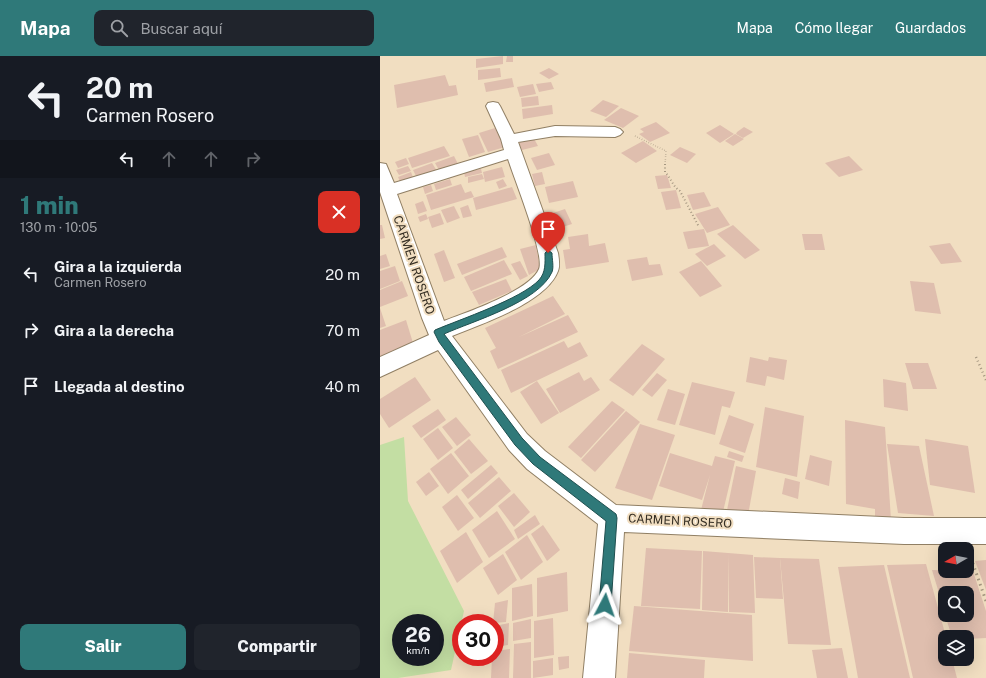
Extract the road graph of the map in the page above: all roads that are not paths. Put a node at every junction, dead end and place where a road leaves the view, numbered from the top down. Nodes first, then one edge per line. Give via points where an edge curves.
1 (493, 106) dead end
2 (615, 132) road end
3 (511, 145) junction
4 (380, 168) edge
5 (388, 191) junction
6 (440, 336) junction
7 (380, 367) edge
8 (612, 518) junction
9 (986, 531) edge
10 (599, 678) edge

1 - 3 street
2 - 3 street via 555,131
3 - 5 street
3 - 6 street via 548,253 549,270 541,282 525,294
4 - 5 street, CARMEN ROSERO
5 - 6 street, CARMEN ROSERO
6 - 7 street
6 - 8 street, CARMEN ROSERO via 518,442 536,460
8 - 9 street, CARMEN ROSERO via 904,531
8 - 10 street

